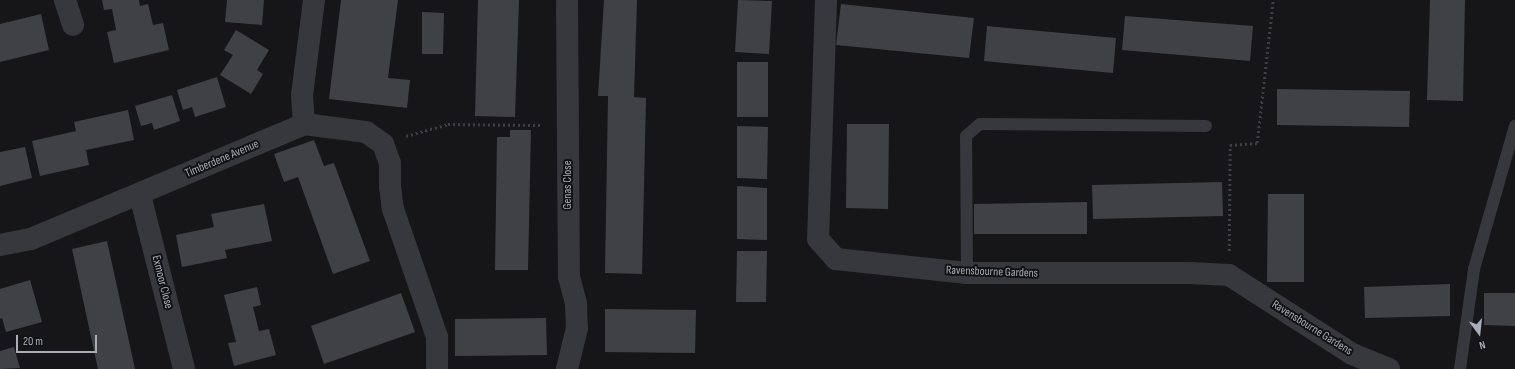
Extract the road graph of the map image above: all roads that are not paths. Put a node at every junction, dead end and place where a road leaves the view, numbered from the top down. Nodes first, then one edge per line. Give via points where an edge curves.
1 (65, 0) edge
2 (314, 0) edge
3 (567, 0) edge
4 (826, 0) edge
5 (73, 25) dead end
6 (304, 124) junction
7 (1206, 126) dead end
8 (1515, 126) edge
9 (140, 195) junction
10 (0, 245) edge
11 (967, 273) junction
12 (184, 369) edge
13 (437, 369) edge
14 (567, 369) edge
15 (1388, 369) edge
16 (1460, 369) edge

1 - 5 street
2 - 6 street via 302,95
3 - 14 street, Genas Close via 569,277 576,304 576,328
4 - 11 street, Ravensbourne Gardens via 818,239 836,259
6 - 9 street, Timberdene Avenue
6 - 13 street via 366,132 383,144 390,163 393,209 437,337
7 - 11 lane via 980,124 966,136
8 - 16 lane via 1474,270
9 - 10 street, Timberdene Avenue via 31,239
9 - 12 street, Exmoor Close
11 - 15 street, Ravensbourne Gardens via 1229,275 1352,354

